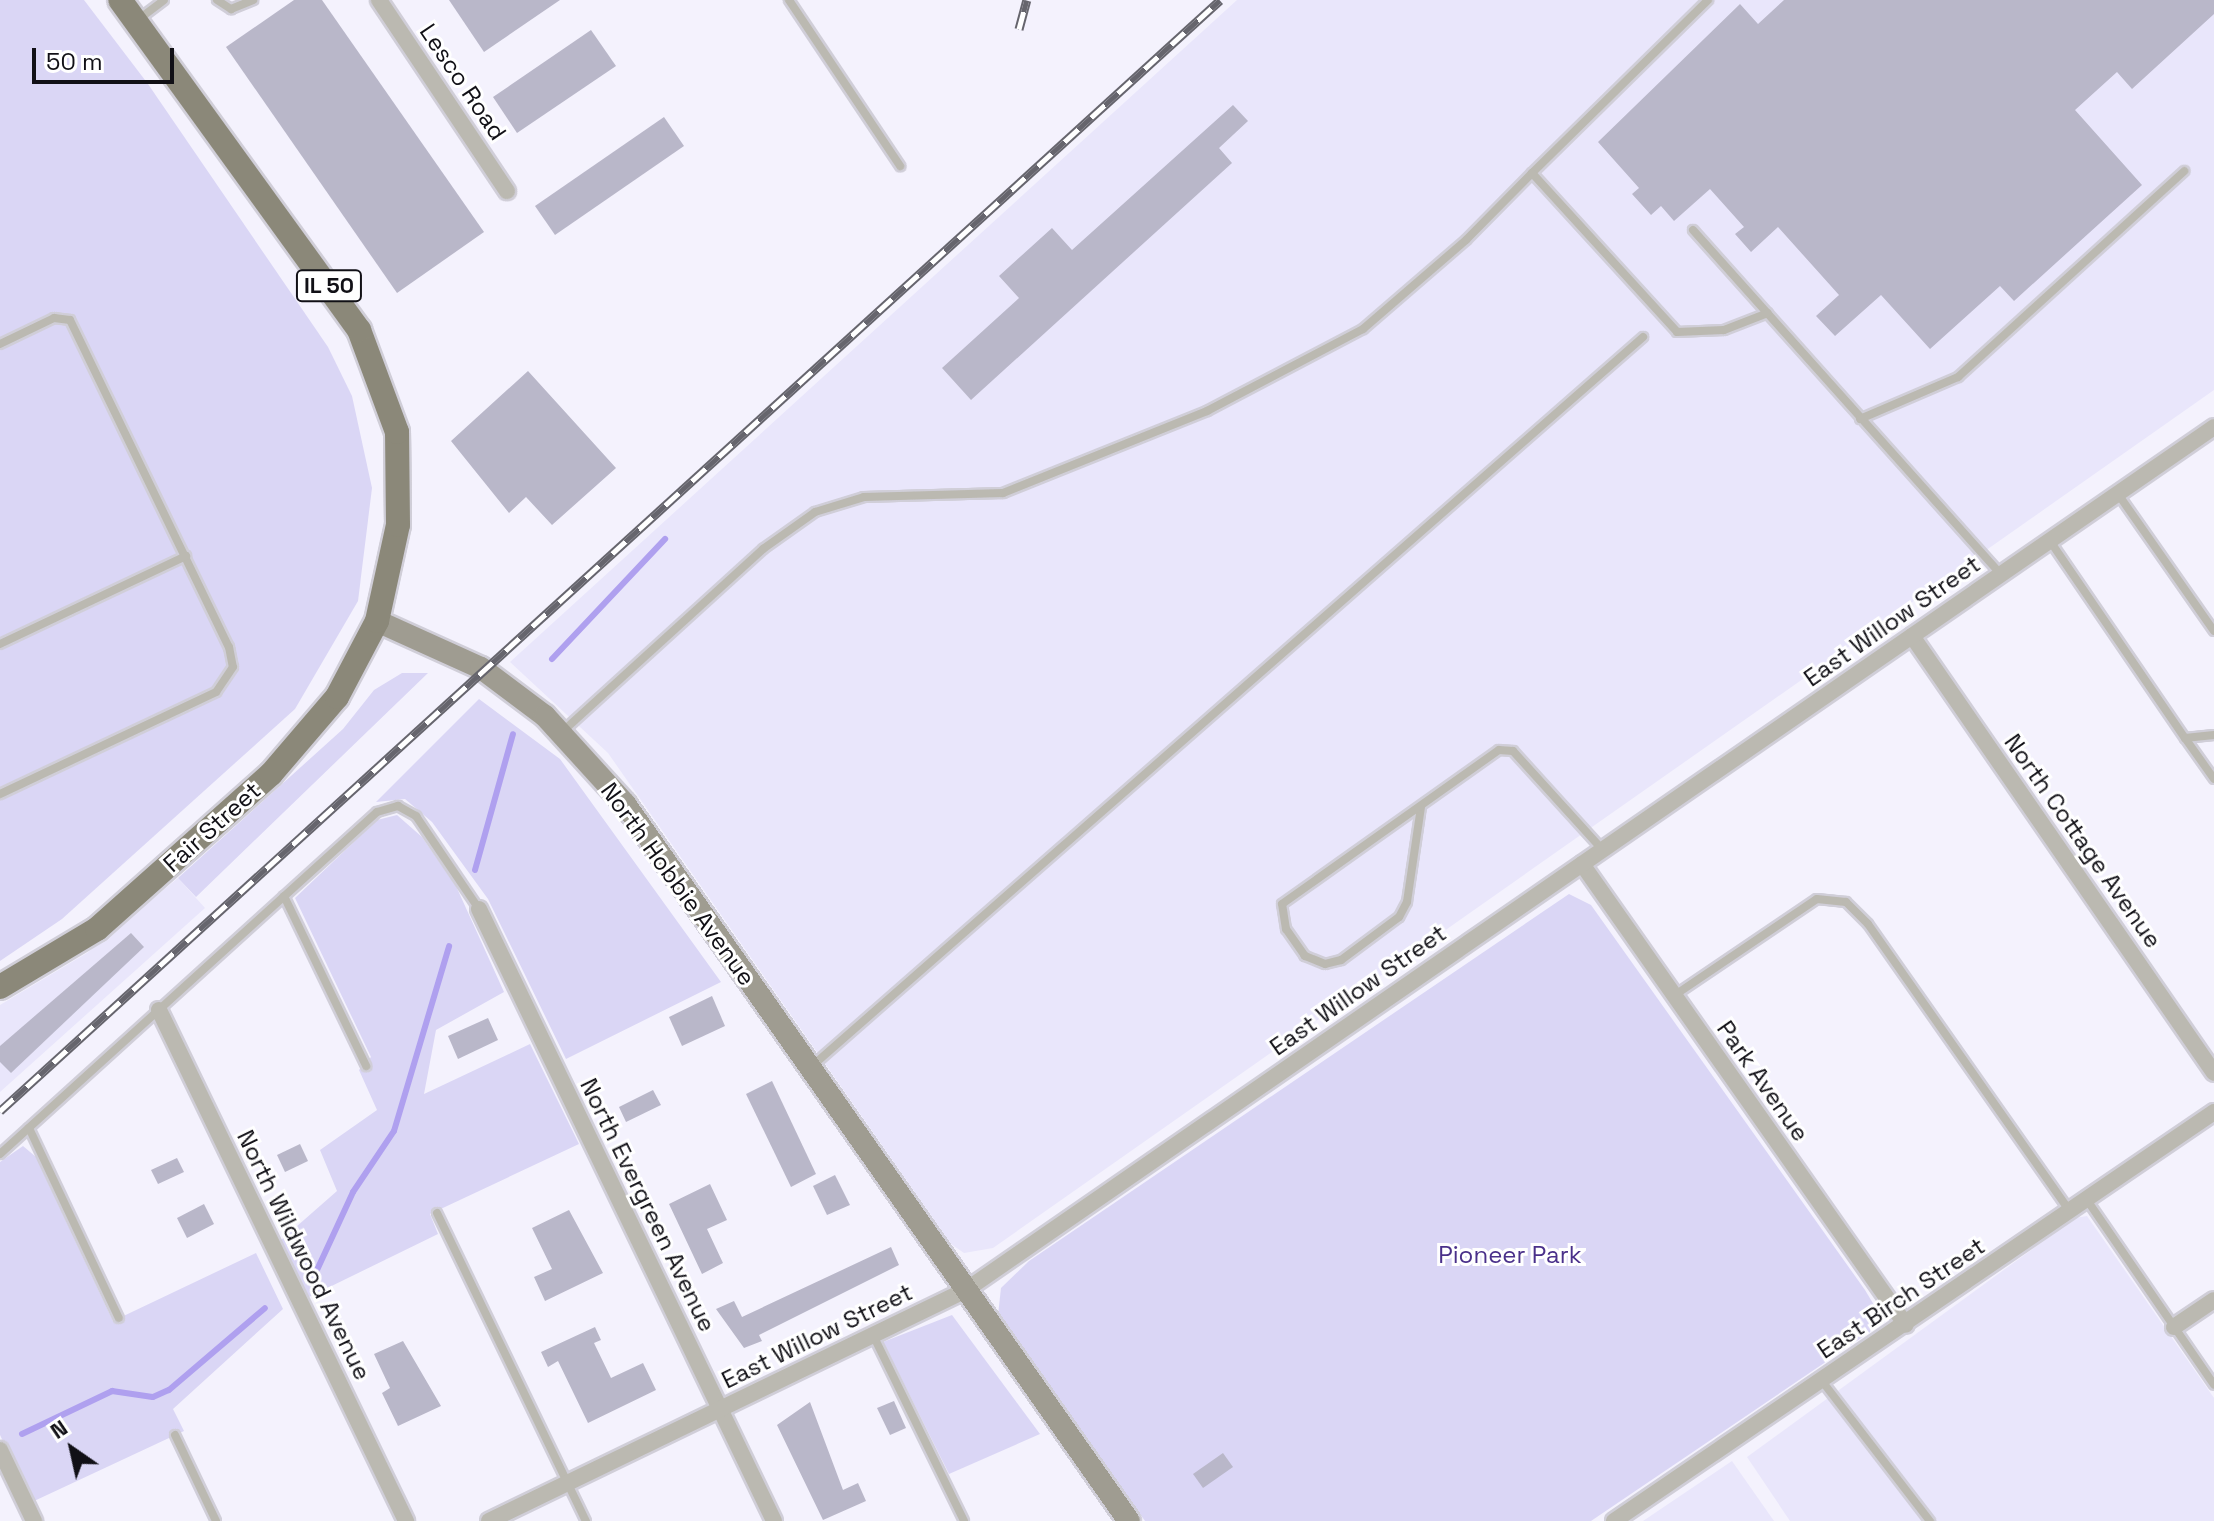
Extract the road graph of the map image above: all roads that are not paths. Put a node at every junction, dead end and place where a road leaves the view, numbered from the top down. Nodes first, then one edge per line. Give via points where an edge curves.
1 (120, 0) edge
2 (164, 0) edge
3 (217, 0) edge
4 (253, 0) edge
5 (379, 0) edge
6 (789, 0) edge
7 (1708, 0) edge
8 (136, 21) junction
9 (900, 166) dead end
10 (2184, 171) dead end
11 (1532, 173) junction
12 (507, 191) dead end
13 (1693, 230) dead end
14 (1768, 313) junction
15 (1643, 337) dead end
16 (0, 344) edge
17 (1860, 419) junction
18 (2214, 427) edge
19 (2118, 494) junction
20 (2050, 541) junction
21 (186, 556) junction
22 (2002, 574) junction
23 (377, 621) junction
24 (2214, 631) edge
25 (1912, 636) junction
26 (0, 644) edge
27 (561, 733) junction
28 (2214, 735) edge
29 (2185, 738) junction
30 (2214, 779) edge
31 (0, 794) edge
32 (1421, 807) junction
33 (1603, 850) junction
34 (1582, 864) junction
35 (284, 896) junction
36 (479, 909) joint
37 (0, 987) edge
38 (1674, 996) junction
39 (159, 1010) junction
40 (366, 1066) dead end
41 (810, 1068) junction
42 (2214, 1073) edge
43 (2214, 1112) edge
44 (29, 1128) junction
45 (0, 1154) edge
46 (2087, 1200) junction
47 (2070, 1212) junction
48 (437, 1213) dead end
49 (966, 1290) junction
50 (2214, 1300) edge
51 (119, 1318) dead end
52 (1906, 1325) junction
53 (2174, 1327) junction
54 (873, 1335) junction
55 (1822, 1381) junction
56 (2214, 1385) edge
57 (720, 1409) junction
58 (175, 1435) dead end
59 (0, 1450) edge
60 (568, 1483) junction
61 (34, 1521) edge
62 (216, 1521) edge
63 (406, 1521) edge
64 (489, 1521) edge
65 (586, 1521) edge
66 (774, 1521) edge
67 (964, 1521) edge
68 (1129, 1521) edge
69 (1614, 1521) edge
70 (1930, 1521) edge

1 - 8 main road, IL 50
2 - 8 lane
3 - 4 lane via 231,9
5 - 12 street, Lesco Road
6 - 9 lane
7 - 11 lane
8 - 23 main road, IL 50 via 337,298 376,363 397,432 400,473 391,570
10 - 17 lane via 1958,377
11 - 14 lane via 1677,332 1724,330
11 - 27 lane via 1466,240 1363,329 1207,411 1003,493 864,497 815,512 763,549
13 - 14 lane
14 - 17 lane
15 - 41 lane
16 - 21 lane via 54,318 70,320
17 - 22 lane
18 - 19 street, East Willow Street
19 - 20 street, East Willow Street
19 - 24 lane
20 - 22 street, East Willow Street
20 - 29 lane
21 - 26 lane
21 - 31 lane via 229,647 228,680
22 - 25 street, East Willow Street
23 - 27 main road, North Hobbie Avenue via 481,668
23 - 37 main road, Fair Street / IL 50 via 337,697 271,774 97,929
25 - 33 street, East Willow Street
25 - 42 street, North Cottage Avenue
27 - 41 main road, North Hobbie Avenue via 625,804
28 - 29 lane
29 - 30 lane
32 - 32 lane via 1282,904 1286,929 1305,956 1325,964 1341,960 1399,917 1407,902
32 - 33 lane via 1499,750 1513,751
33 - 34 street, East Willow Street
34 - 38 street, Park Avenue
34 - 49 street, East Willow Street
35 - 36 lane via 377,812 398,806 434,839
35 - 39 lane
35 - 40 lane
36 - 57 street, North Evergreen Avenue
38 - 47 lane via 1817,899 1846,902 1868,924
38 - 52 street, Park Avenue
39 - 44 lane
39 - 63 street, North Wildwood Avenue
41 - 49 main road, North Hobbie Avenue
43 - 46 street, East Birch Street
44 - 45 lane
44 - 51 lane
46 - 47 street, East Birch Street
46 - 53 lane
47 - 52 street, East Birch Street
48 - 60 lane
49 - 54 street, East Willow Street
49 - 68 main road, North Hobbie Avenue
50 - 53 street
52 - 55 street, East Birch Street
53 - 56 lane
54 - 57 street, East Willow Street
54 - 67 lane
55 - 69 street, East Birch Street
55 - 70 lane
57 - 60 street, East Willow Street
57 - 66 street, North Evergreen Avenue
58 - 62 lane
59 - 61 street
60 - 64 street, East Willow Street
60 - 65 lane

